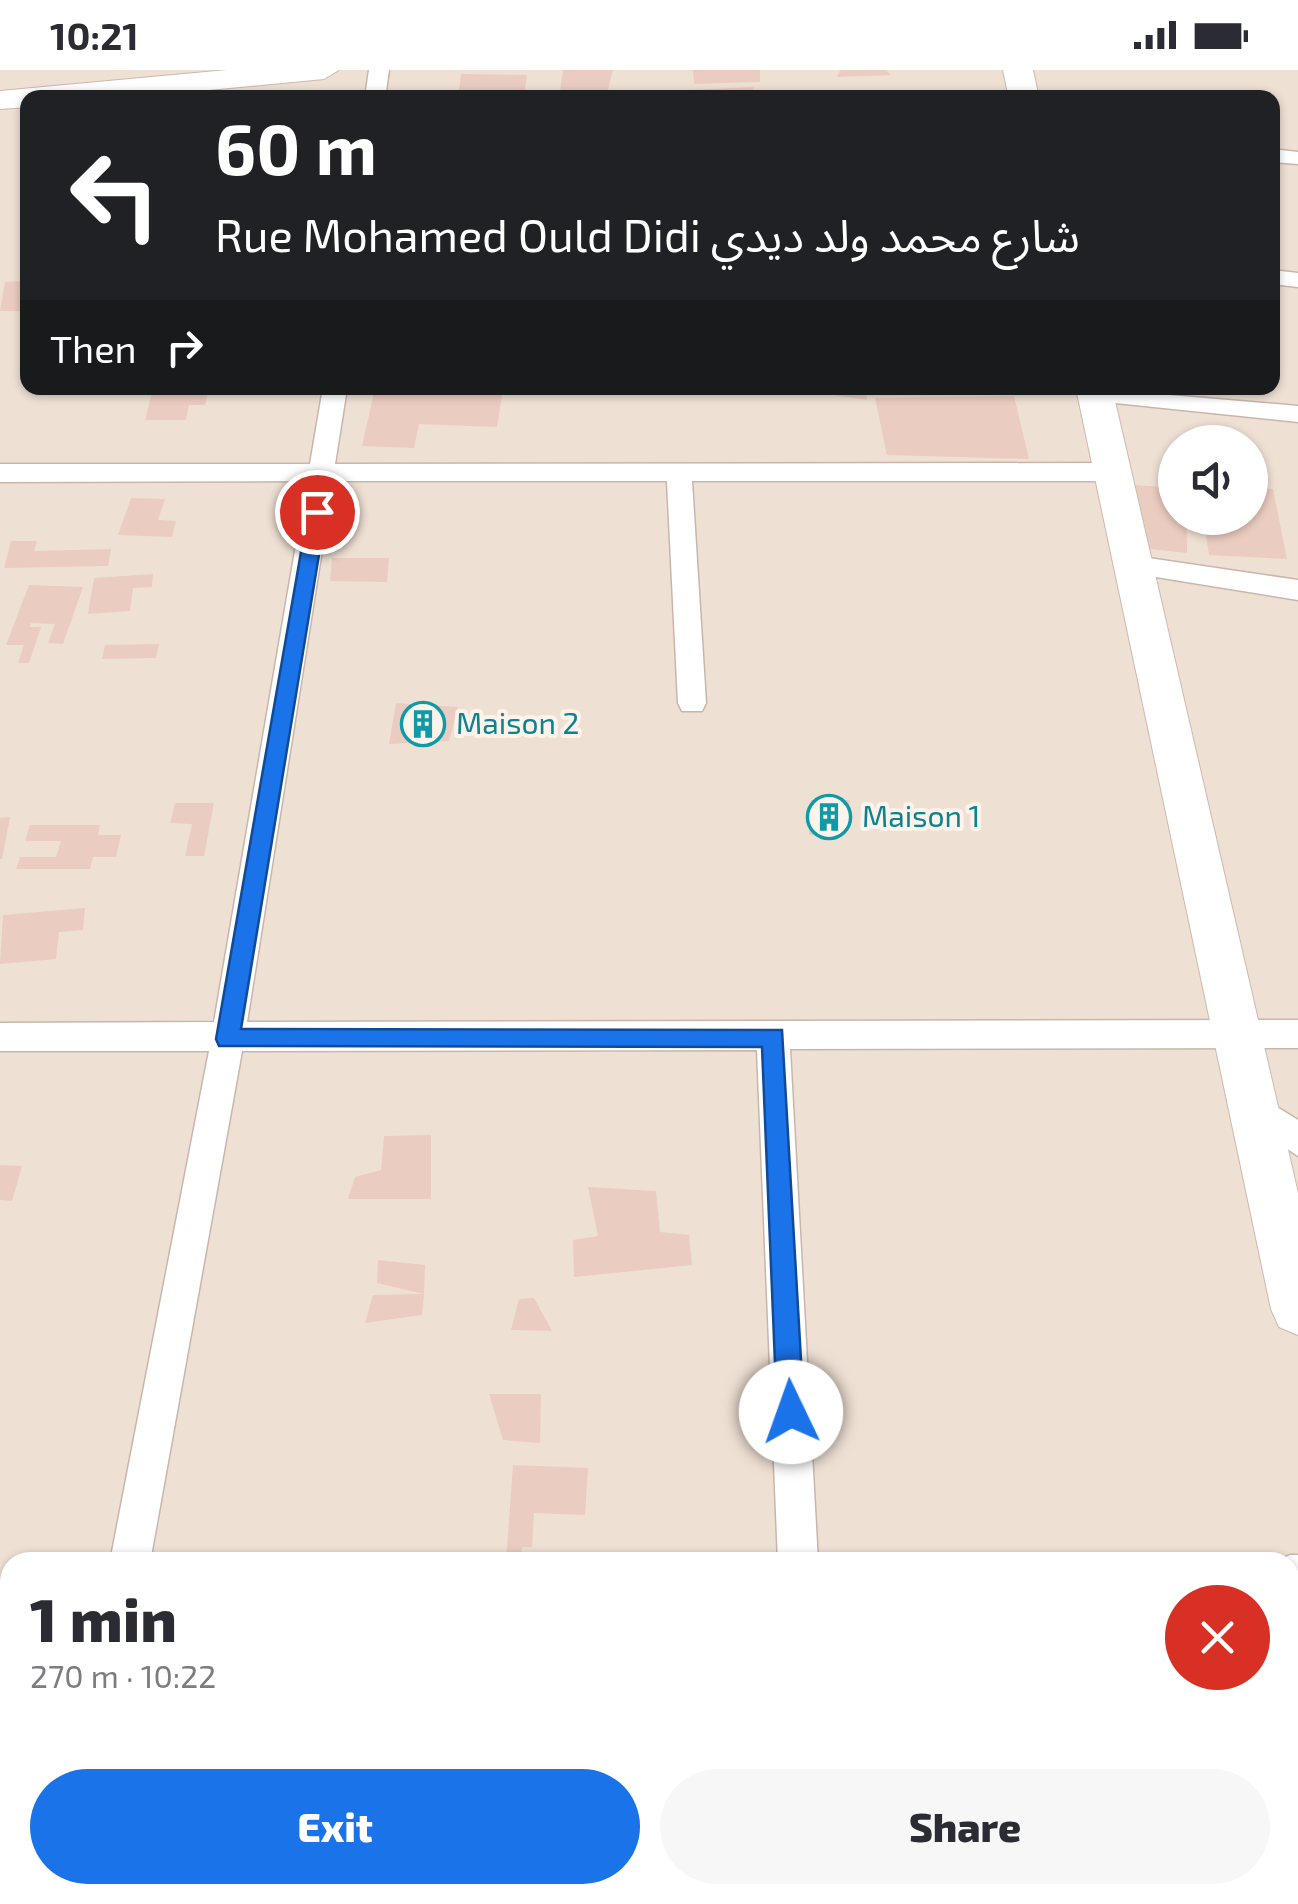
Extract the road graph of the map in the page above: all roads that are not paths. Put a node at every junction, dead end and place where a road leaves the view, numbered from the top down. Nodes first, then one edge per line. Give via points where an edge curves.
1 (324, 70) edge
2 (157, 78) edge
3 (71, 90) edge
4 (334, 395) edge
5 (1096, 395) edge
6 (1137, 395) edge
7 (1298, 414) edge
8 (1114, 472) junction
9 (679, 473) junction
10 (0, 474) edge
11 (323, 474) junction
12 (1135, 566) junction
13 (1298, 590) edge
14 (692, 703) dead end
15 (1237, 1034) junction
16 (1298, 1034) edge
17 (0, 1037) edge
18 (774, 1037) junction
19 (228, 1039) junction
20 (1254, 1108) junction
21 (1298, 1140) edge
22 (1298, 1310) edge
23 (132, 1552) edge
24 (798, 1552) edge

1 - 2 street
2 - 3 street
4 - 11 street
5 - 8 street
6 - 7 street
8 - 9 street
8 - 12 street
9 - 11 street
9 - 14 street
10 - 11 street
11 - 19 street
12 - 13 street
12 - 15 street
15 - 16 street
15 - 18 street
15 - 20 street
17 - 19 street
18 - 19 street
18 - 24 street
19 - 23 street
20 - 21 street
20 - 22 street

